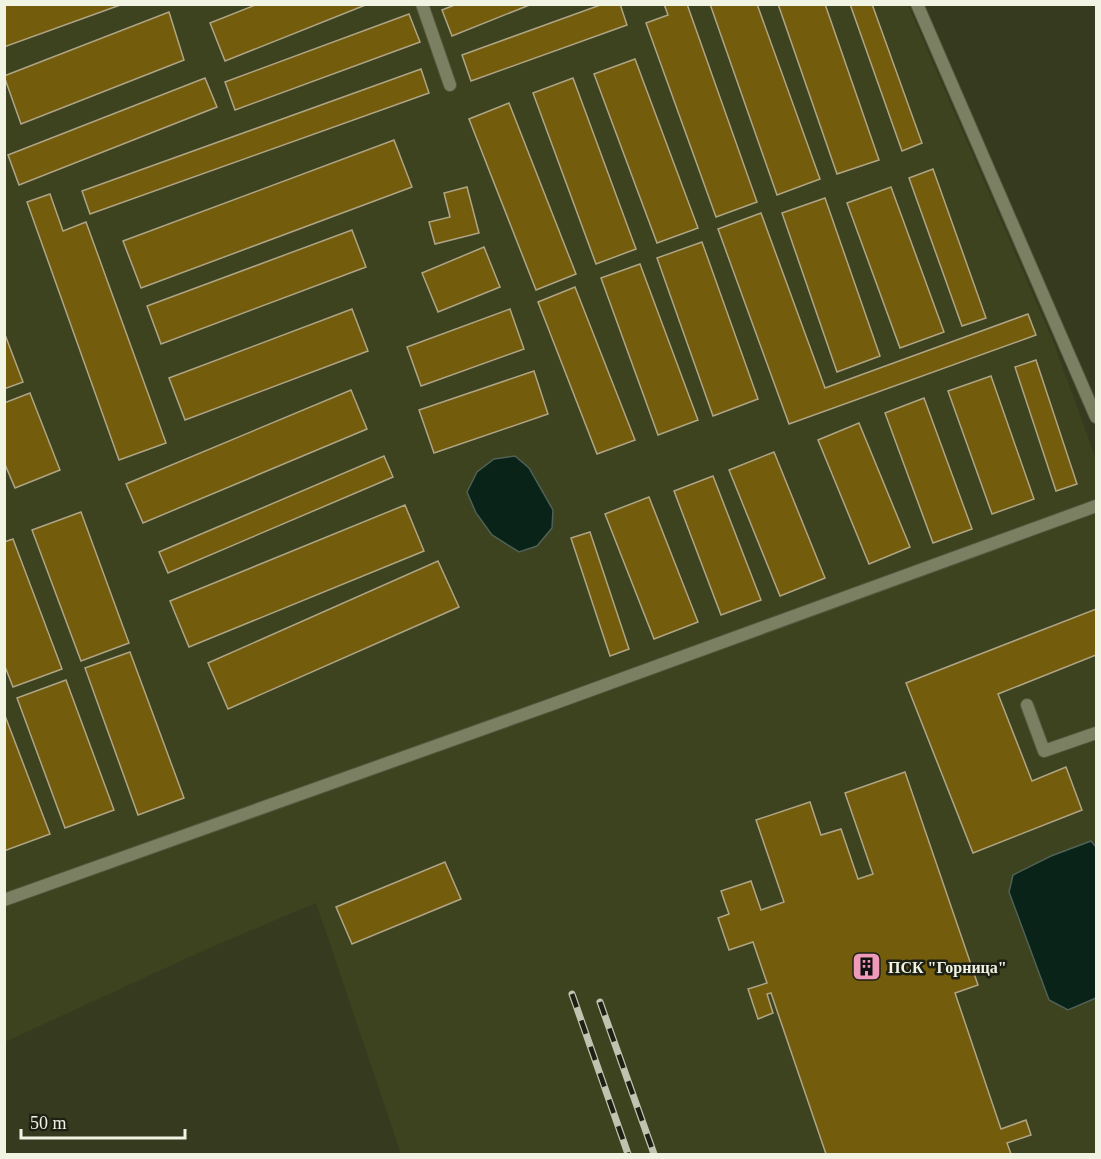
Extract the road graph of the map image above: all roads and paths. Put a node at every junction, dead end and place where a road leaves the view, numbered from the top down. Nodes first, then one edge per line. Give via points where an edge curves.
1 (422, 4) edge
2 (917, 4) edge
3 (450, 85) dead end
4 (1096, 417) edge
5 (1096, 506) edge
6 (1026, 705) dead end
7 (1096, 733) edge
8 (4, 900) edge

1 - 3 lane
2 - 4 lane
5 - 8 lane
6 - 7 lane via 1044,751

